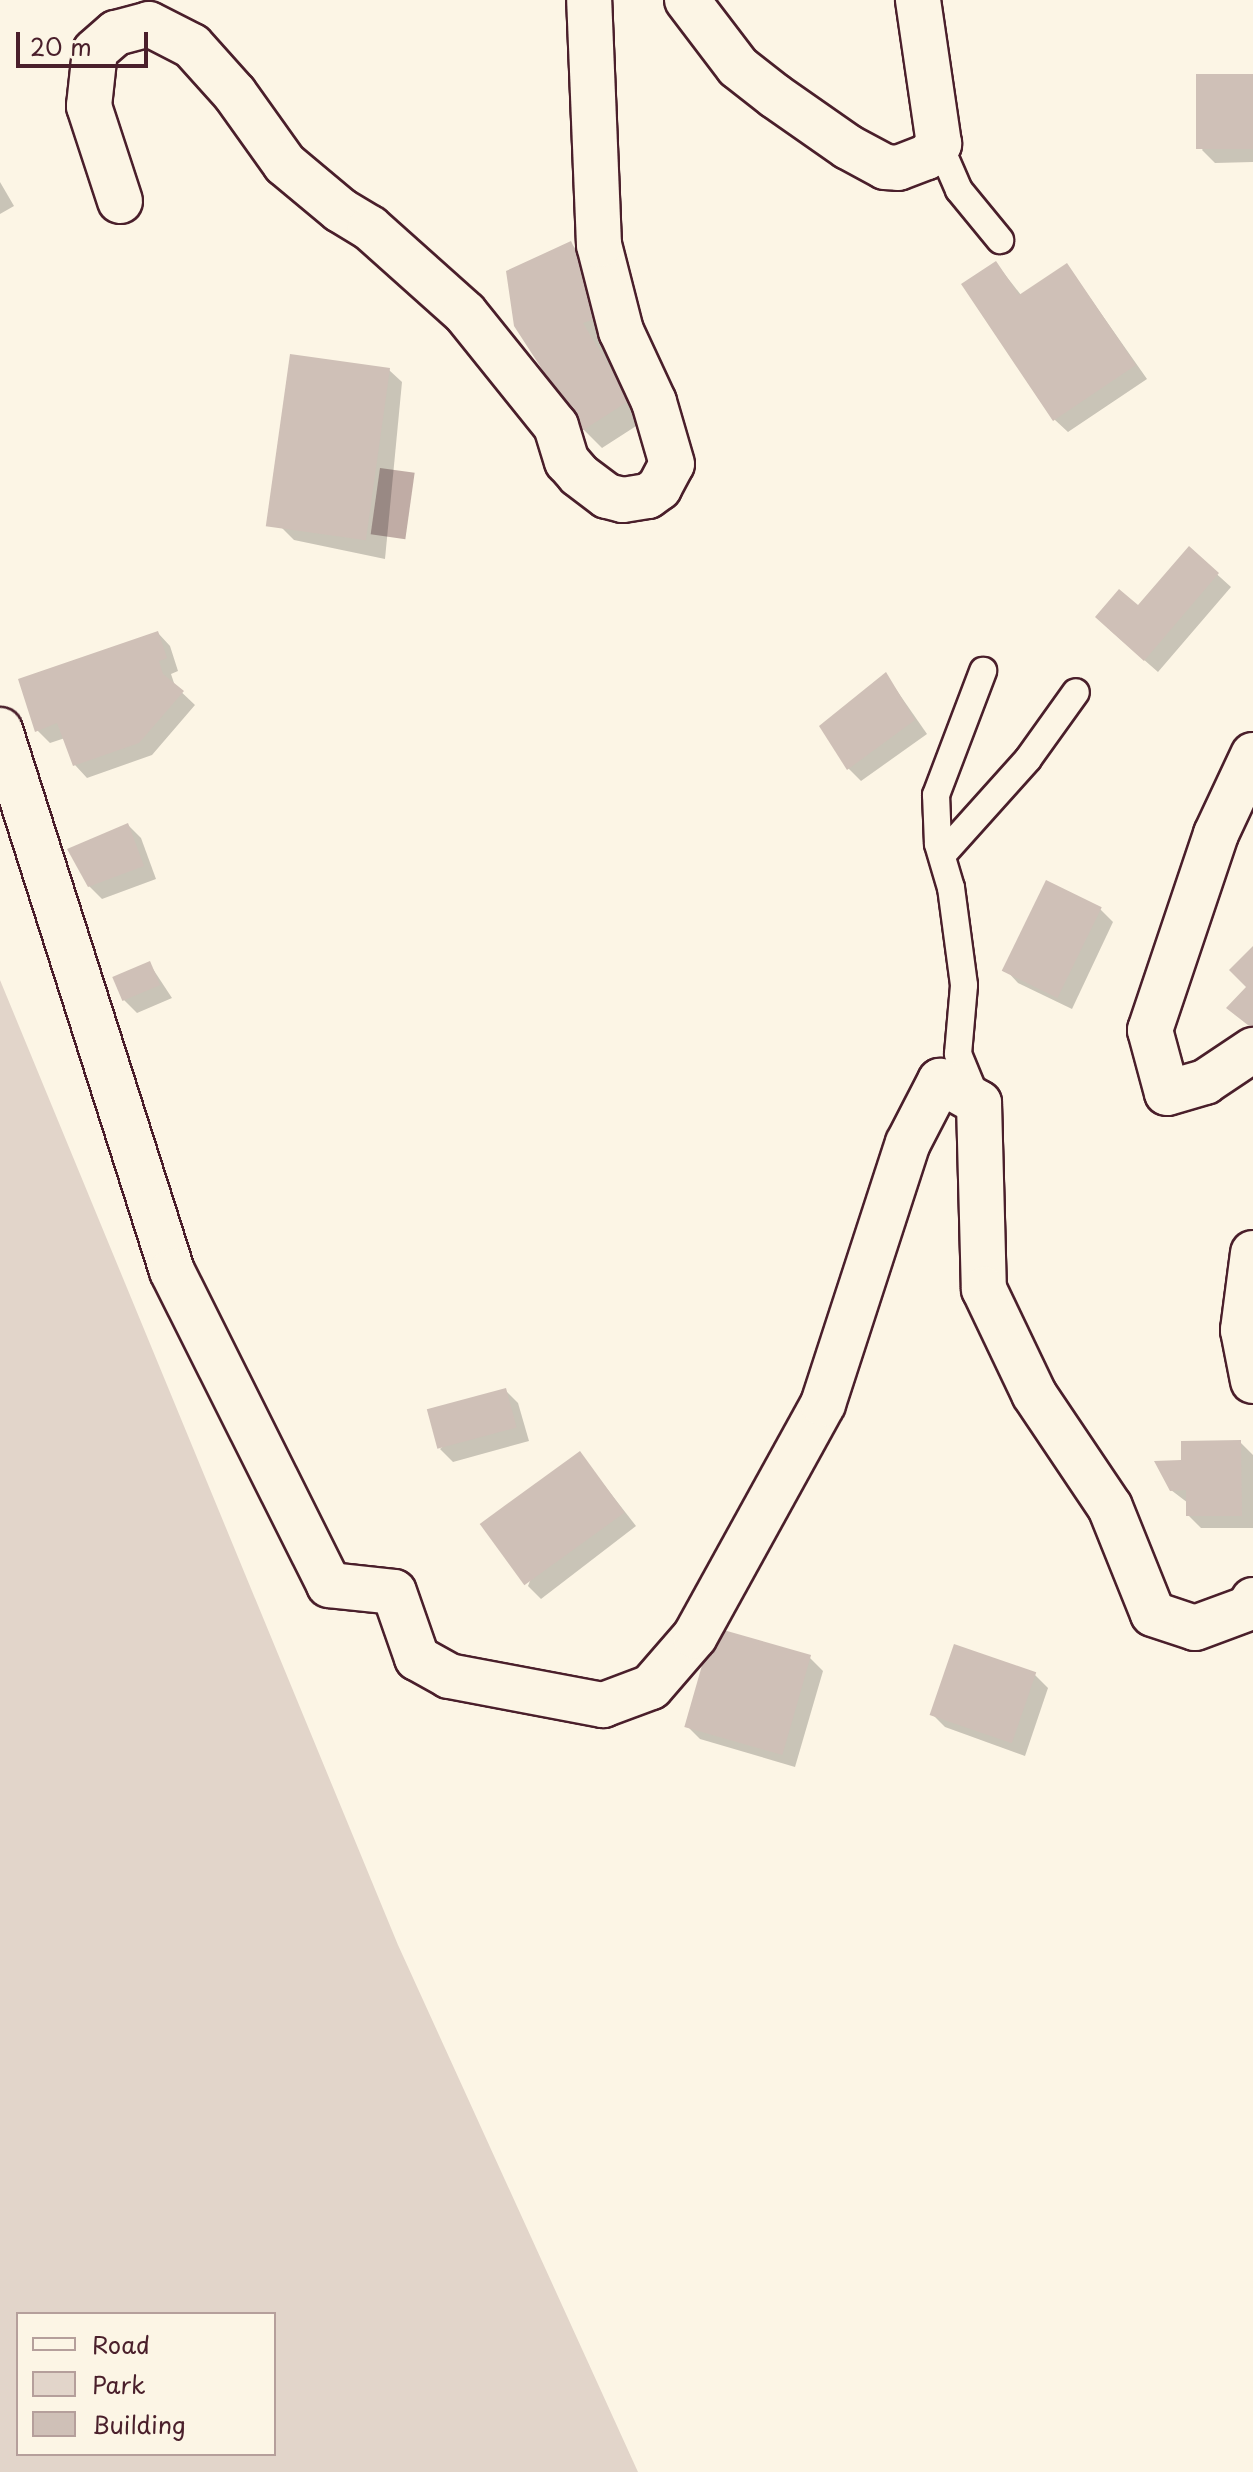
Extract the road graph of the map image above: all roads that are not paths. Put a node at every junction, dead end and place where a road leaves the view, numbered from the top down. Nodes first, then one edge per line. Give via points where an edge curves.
1 (589, 0) edge
2 (687, 0) edge
3 (918, 0) edge
4 (939, 144) junction
5 (120, 201) dead end
6 (1000, 240) dead end
7 (983, 671) dead end
8 (1076, 692) dead end
9 (0, 730) edge
10 (1253, 755) edge
11 (942, 855) junction
12 (1253, 1050) edge
13 (979, 1103) junction
14 (1253, 1253) edge
15 (1253, 1381) edge
16 (1253, 1600) edge

1 - 5 street via 599,245 621,331 654,402 672,464 648,496 607,496 579,475 567,461 556,426 465,313 370,228 285,164 235,94 192,46 149,24 116,33 95,51 89,106
2 - 4 street via 738,67 861,154 898,168 927,157
3 - 4 street
4 - 6 lane via 959,190
7 - 11 lane via 936,795
8 - 11 lane via 1028,759
9 - 13 street via 172,1271 329,1585 394,1592 417,1658 449,1676 603,1705 651,1687 695,1636 823,1404 908,1143 940,1081
10 - 12 street via 1216,834 1150,1030 1167,1093 1205,1082
11 - 13 lane via 964,985 958,1054
13 - 16 street via 984,1289 1034,1394 1110,1507 1153,1614 1195,1628 1249,1608
14 - 15 street via 1243,1330

